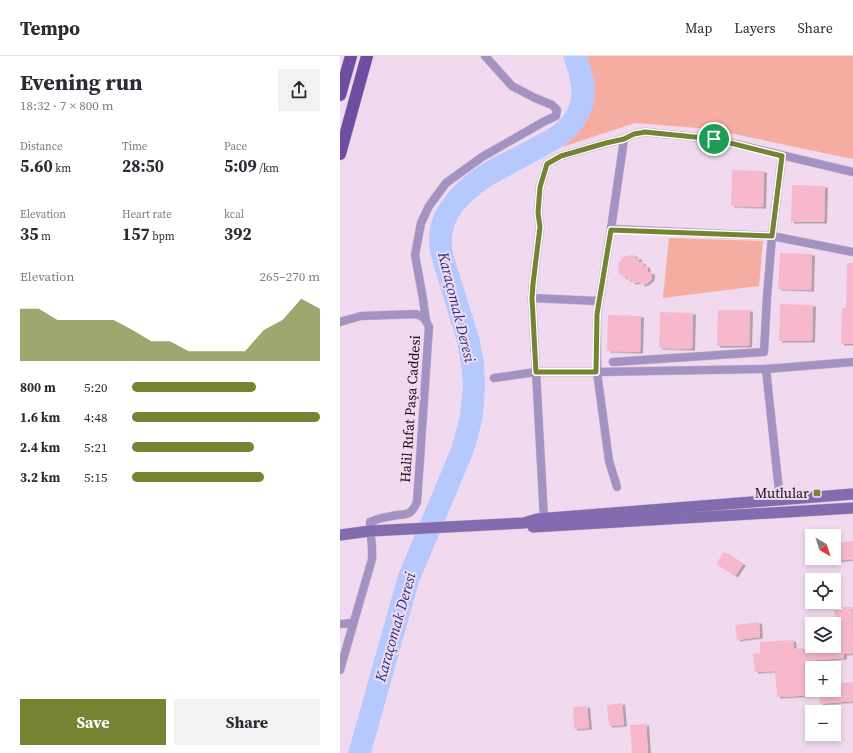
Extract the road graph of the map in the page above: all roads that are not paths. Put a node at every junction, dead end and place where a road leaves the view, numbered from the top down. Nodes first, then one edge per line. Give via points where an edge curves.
1 (351, 56) edge
2 (367, 56) edge
3 (485, 56) edge
4 (340, 95) edge
5 (624, 139) junction
6 (340, 154) edge
7 (782, 156) junction
8 (853, 172) edge
9 (611, 230) junction
10 (772, 236) junction
11 (853, 252) edge
12 (532, 298) junction
13 (598, 301) junction
14 (426, 321) junction
15 (340, 322) edge
16 (612, 362) dead end
17 (853, 362) edge
18 (766, 369) junction
19 (536, 372) junction
20 (596, 372) junction
21 (494, 378) dead end
22 (617, 487) dead end
23 (853, 494) edge
24 (780, 500) junction
25 (853, 508) edge
26 (544, 519) junction
27 (524, 523) junction
28 (370, 532) junction
29 (340, 535) edge
30 (353, 623) junction
31 (340, 624) edge
32 (340, 670) edge

1 - 4 main road
2 - 6 main road
3 - 14 street via 512,86 552,105 557,110 556,116 482,157 446,183 429,206 421,223 415,255
5 - 7 street via 645,132 714,139
5 - 9 street
5 - 12 street via 561,156 547,164 540,187 540,227
7 - 8 street
7 - 10 street
9 - 10 street
9 - 13 street
10 - 11 street
10 - 16 street via 764,352
12 - 13 street
12 - 19 street
13 - 20 street
14 - 15 street, Halil Rıfat Paşa Caddesi via 421,315 416,314 361,316
14 - 28 street, Halil Rıfat Paşa Caddesi via 429,326 417,502 414,510 406,515 370,522
17 - 18 street
18 - 20 street
18 - 24 street
19 - 20 street
19 - 21 street
19 - 26 street
20 - 22 street via 609,461
23 - 24 main road
24 - 26 main road
25 - 27 main road via 534,527
26 - 27 main road
27 - 28 main road
28 - 29 main road
28 - 30 street via 372,559
30 - 31 street
30 - 32 street

